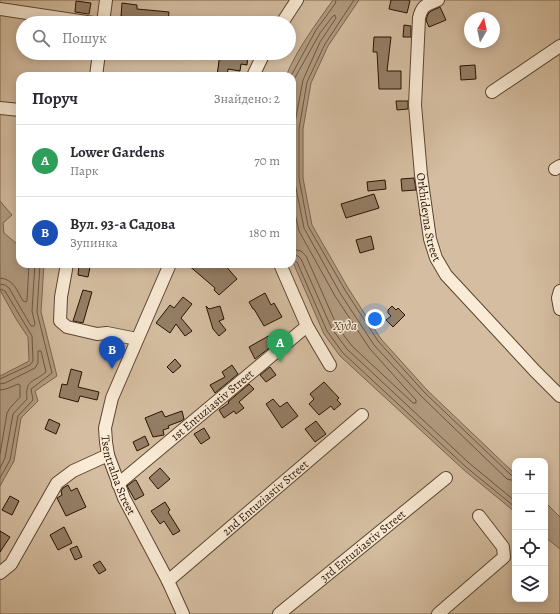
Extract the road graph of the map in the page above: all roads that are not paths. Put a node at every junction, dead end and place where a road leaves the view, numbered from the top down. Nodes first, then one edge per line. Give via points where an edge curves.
1 (106, 0) edge
2 (297, 0) edge
3 (438, 0) edge
4 (0, 9) edge
5 (46, 16) edge
6 (104, 16) edge
7 (287, 16) edge
8 (560, 46) edge
9 (98, 60) edge
10 (261, 60) edge
11 (97, 72) edge
12 (255, 72) edge
13 (492, 92) dead end
14 (0, 108) edge
15 (16, 110) edge
16 (66, 268) edge
17 (168, 268) edge
18 (282, 268) edge
19 (560, 291) edge
20 (560, 309) edge
21 (307, 326) junction
22 (137, 339) junction
23 (330, 365) dead end
24 (560, 396) edge
25 (362, 415) dead end
26 (108, 455) junction
27 (446, 478) dead end
28 (118, 484) junction
29 (479, 516) dead end
30 (0, 573) edge
31 (168, 581) junction
32 (184, 614) edge
33 (279, 614) edge
34 (438, 614) edge

1 - 6 street
2 - 7 street
3 - 24 street, Orkhideyna Street via 424,5 420,11 415,105 420,175 430,239 436,258 446,275
4 - 5 street
8 - 13 street
9 - 11 street
10 - 12 street
14 - 15 street
16 - 22 street via 60,321 67,327
17 - 22 street, Tsentralna Street
18 - 21 street
19 - 20 street
21 - 23 street
21 - 28 street, 1st Entuziastiv Street
22 - 26 street, Tsentralna Street via 112,398 105,428
25 - 31 street, 2nd Entuziastiv Street
26 - 28 street, Tsentralna Street
26 - 30 street via 74,471 57,483 11,564
27 - 33 street, 3rd Entuziastiv Street
28 - 31 street, Tsentralna Street
29 - 34 street via 503,547 504,557
31 - 32 street, Tsentralna Street

